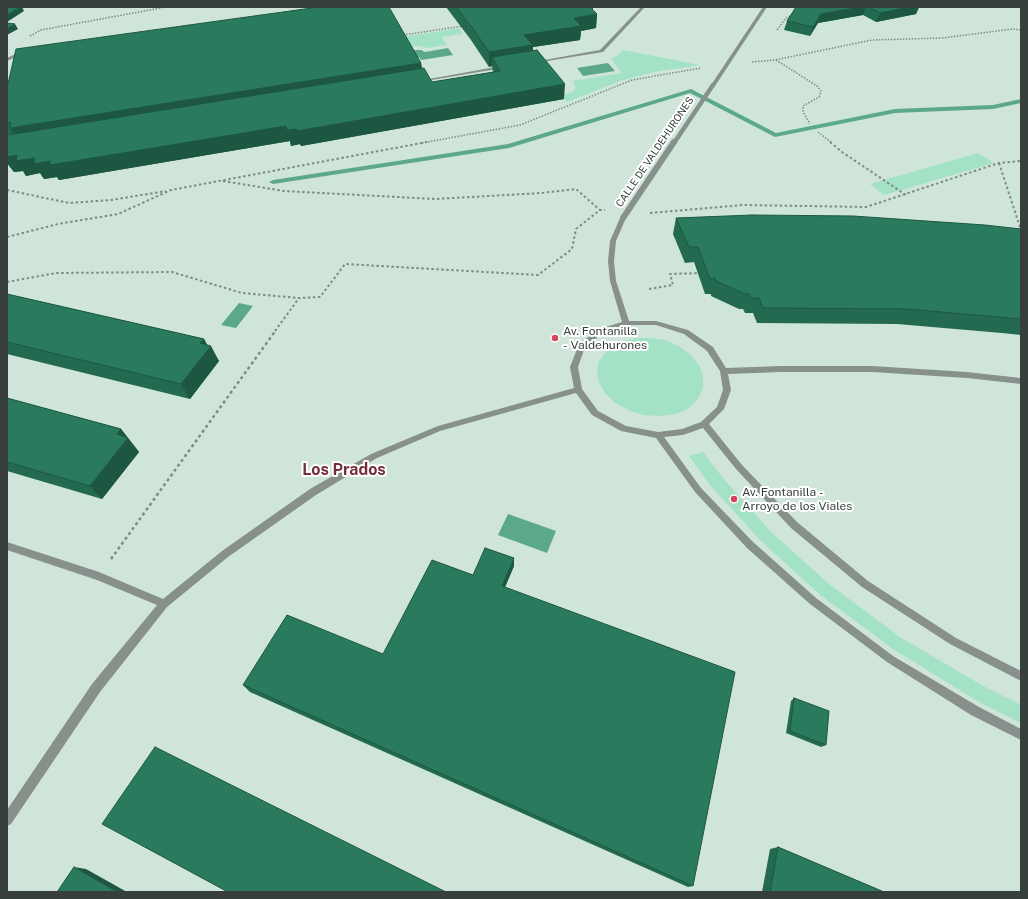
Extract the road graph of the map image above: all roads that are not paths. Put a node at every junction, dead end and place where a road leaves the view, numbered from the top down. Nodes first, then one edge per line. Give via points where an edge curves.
1 (643, 7) edge
2 (765, 7) edge
3 (27, 51) edge
4 (7, 60) edge
5 (531, 62) edge
6 (508, 66) edge
7 (414, 82) edge
8 (626, 323) junction
9 (724, 371) junction
10 (1021, 382) edge
11 (578, 390) junction
12 (704, 424) junction
13 (658, 435) junction
14 (7, 546) edge
15 (164, 604) junction
16 (1021, 676) edge
17 (1021, 735) edge
18 (7, 820) edge

1 - 5 street via 601,51
2 - 8 street, CALLE DE VALDEHURONES, bridge via 623,218 613,240 613,281
3 - 4 street
6 - 7 street
8 - 9 street via 656,323 686,332 710,349
8 - 11 street via 601,331 582,346 574,367
9 - 10 street via 872,369 967,375
9 - 12 street via 727,390 720,409
11 - 13 street via 595,413 624,429
11 - 15 street via 438,430 374,456 314,492 225,554
12 - 13 street via 683,432
12 - 16 street via 739,467 794,525 865,584 953,641
13 - 17 street via 698,490 750,545 813,602 890,658 975,711
14 - 15 street via 100,576
15 - 18 street via 96,688

